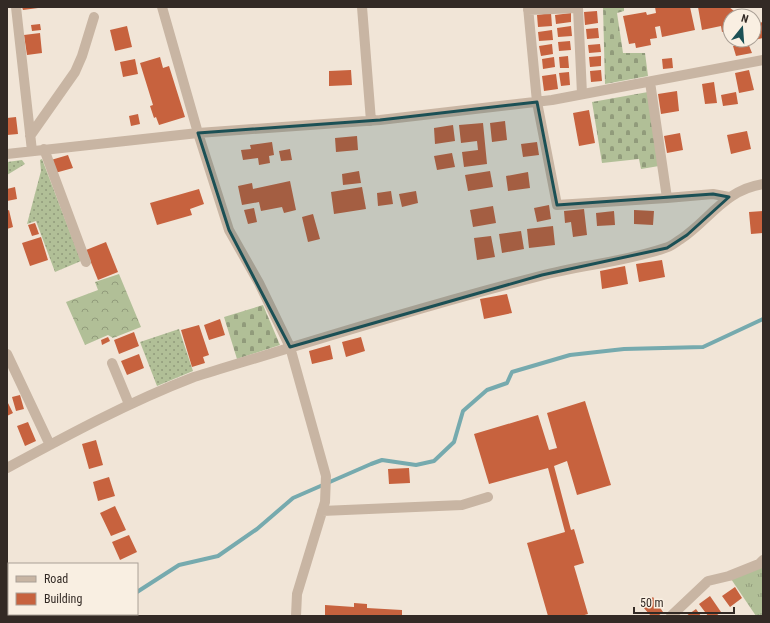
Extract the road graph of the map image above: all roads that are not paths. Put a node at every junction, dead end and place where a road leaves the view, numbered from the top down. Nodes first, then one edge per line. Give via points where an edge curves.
1 (16, 7) edge
2 (162, 7) edge
3 (362, 7) edge
4 (528, 9) edge
5 (94, 17) dead end
6 (763, 60) edge
7 (650, 82) junction
8 (582, 94) junction
9 (537, 102) junction
10 (371, 121) junction
11 (198, 133) junction
12 (30, 136) junction
13 (44, 149) junction
14 (32, 151) junction
15 (7, 154) edge
16 (763, 184) edge
17 (729, 196) junction
18 (667, 198) junction
19 (86, 262) dead end
20 (290, 347) junction
21 (7, 354) edge
22 (112, 363) dead end
23 (129, 404) junction
24 (50, 445) junction
25 (7, 468) edge
26 (488, 498) dead end
27 (322, 511) junction
28 (763, 560) edge
29 (296, 616) edge
30 (671, 616) edge

1 - 12 street
2 - 11 street
3 - 10 street
4 - 8 street via 578,8
4 - 9 street
5 - 12 street via 75,72
6 - 7 street
7 - 8 street
7 - 18 street
8 - 9 street
9 - 10 street
9 - 18 street via 557,205
10 - 11 street
11 - 13 street
11 - 20 street via 229,230 259,283
12 - 14 street
13 - 14 street
13 - 19 street
14 - 15 street
16 - 17 street via 754,185
17 - 18 street via 713,194
17 - 20 street via 687,234 667,248 542,275
20 - 23 street via 194,377
20 - 27 street via 326,476
21 - 24 street
22 - 23 street
23 - 24 street
24 - 25 street
26 - 27 street via 462,504
27 - 29 street via 297,594
28 - 30 street via 729,576 708,581

